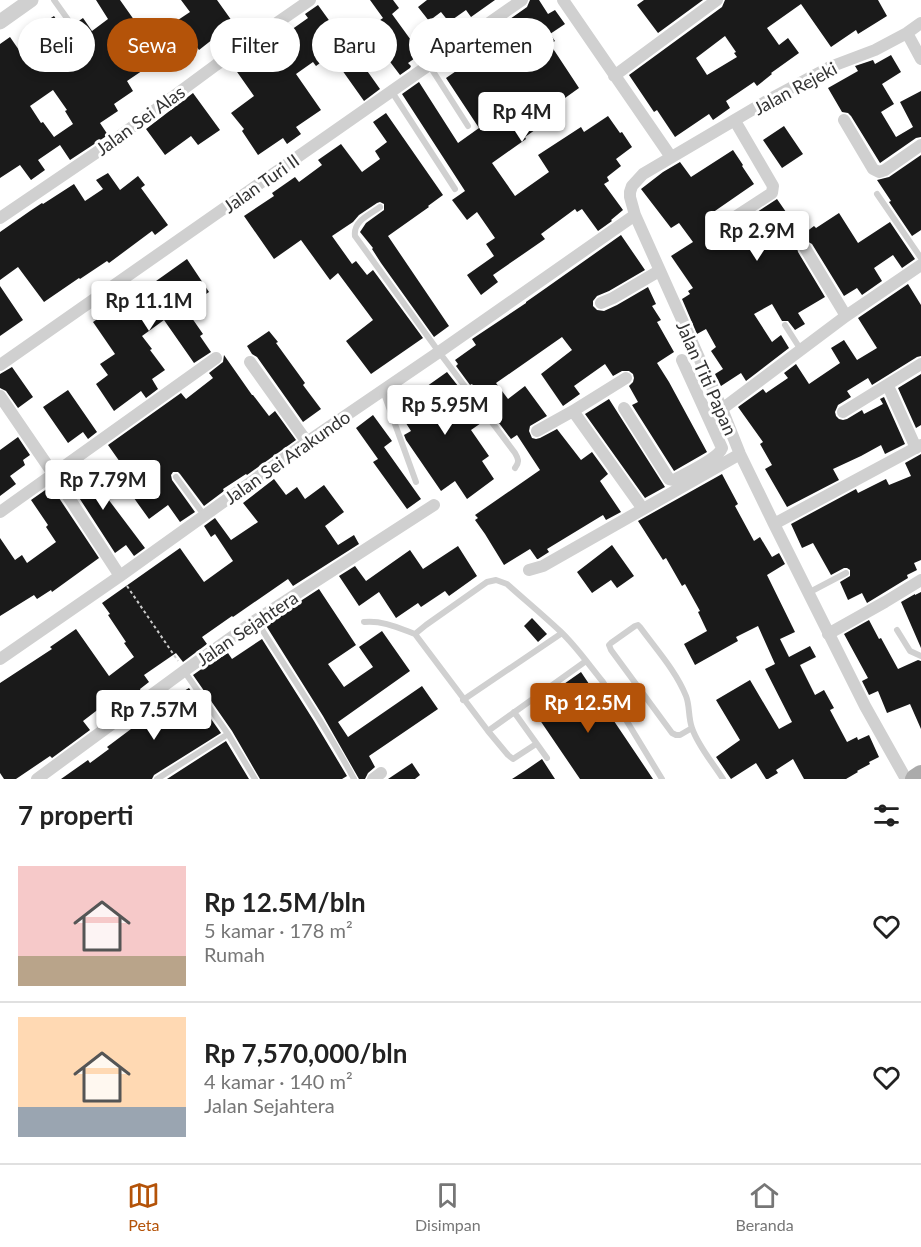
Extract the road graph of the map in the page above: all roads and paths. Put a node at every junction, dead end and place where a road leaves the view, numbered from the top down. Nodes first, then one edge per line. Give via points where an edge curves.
1 (31, 0) edge
2 (54, 0) edge
3 (310, 0) edge
4 (522, 0) edge
5 (563, 0) edge
6 (717, 0) edge
7 (67, 18) edge
8 (496, 18) edge
9 (0, 22) edge
10 (921, 23) edge
11 (907, 33) junction
12 (921, 59) edge
13 (419, 72) edge
14 (433, 72) edge
15 (614, 76) junction
16 (392, 92) junction
17 (844, 120) dead end
18 (735, 121) junction
19 (468, 126) dead end
20 (921, 145) edge
21 (671, 157) junction
22 (455, 189) dead end
23 (877, 194) dead end
24 (380, 207) dead end
25 (635, 216) junction
26 (735, 217) dead end
27 (0, 218) edge
28 (805, 248) dead end
29 (921, 258) edge
30 (921, 265) edge
31 (659, 271) junction
32 (601, 303) dead end
33 (846, 316) junction
34 (785, 326) dead end
35 (801, 350) junction
36 (439, 352) junction
37 (216, 358) dead end
38 (682, 360) dead end
39 (250, 362) dead end
40 (921, 364) edge
41 (0, 365) edge
42 (626, 378) dead end
43 (888, 386) junction
44 (383, 391) junction
45 (0, 396) edge
46 (720, 406) junction
47 (624, 408) dead end
48 (706, 410) junction
49 (573, 411) junction
50 (843, 411) dead end
51 (537, 431) dead end
52 (307, 442) junction
53 (918, 447) edge
54 (740, 454) junction
55 (515, 468) dead end
56 (54, 475) junction
57 (176, 477) dead end
58 (416, 482) dead end
59 (434, 505) dead end
60 (643, 509) junction
61 (0, 512) edge
62 (205, 515) junction
63 (774, 524) junction
64 (529, 570) dead end
65 (846, 573) dead end
66 (120, 576) junction
67 (921, 580) edge
68 (808, 593) junction
69 (256, 620) junction
70 (364, 622) dead end
71 (897, 630) dead end
72 (562, 633) junction
73 (415, 634) junction
74 (828, 634) junction
75 (921, 656) edge
76 (0, 659) edge
77 (586, 662) junction
78 (184, 671) junction
79 (463, 700) junction
80 (514, 712) junction
81 (692, 728) junction
82 (488, 731) junction
83 (228, 734) junction
84 (537, 744) junction
85 (547, 758) dead end
86 (921, 775) edge
87 (37, 779) edge
88 (157, 779) edge
89 (255, 779) edge
90 (354, 779) edge
91 (662, 779) edge
92 (723, 779) edge
93 (906, 779) edge
94 (915, 779) edge

1 - 9 street
2 - 7 lane
3 - 27 street, Jalan Sei Alas
4 - 8 street, Jalan Turi II
5 - 15 street
6 - 15 street
10 - 11 street, Jalan Rejeki
11 - 12 street
11 - 18 street, Jalan Rejeki via 830,67
13 - 16 street, Jalan Turi II
14 - 19 lane
15 - 21 street
16 - 22 lane
16 - 41 street, Jalan Turi II
17 - 20 street via 873,170 879,172
18 - 21 street, Jalan Rejeki
18 - 26 street via 774,186 772,193
21 - 25 street, Jalan Titi Papan via 643,174 632,186 630,198
23 - 29 lane
24 - 36 lane via 357,223 355,236
25 - 31 street, Jalan Titi Papan
25 - 36 street, Jalan Sei Arakundo
28 - 33 street
30 - 33 street
31 - 32 street
31 - 46 street, Jalan Titi Papan
33 - 35 street
34 - 35 lane
35 - 46 street
36 - 44 street, Jalan Sei Arakundo
36 - 55 lane via 515,453
37 - 56 street
38 - 48 street
39 - 52 street
40 - 43 street
42 - 49 street
43 - 50 street
43 - 53 street
44 - 52 street, Jalan Sei Arakundo
44 - 58 lane
45 - 56 street
46 - 48 street
46 - 54 street, Jalan Titi Papan
47 - 48 street via 672,480 722,450
49 - 51 street
49 - 60 street
52 - 62 street, Jalan Sei Arakundo
53 - 63 street
54 - 60 street
54 - 63 street, Jalan Titi Papan
56 - 61 street
56 - 66 street
57 - 62 lane
59 - 69 street, Jalan Sejahtera
60 - 64 street via 543,566
62 - 66 street, Jalan Sei Arakundo
63 - 68 street, Jalan Titi Papan
65 - 68 lane
66 - 76 street, Jalan Sei Arakundo
66 - 78 path
67 - 74 street
68 - 74 street, Jalan Titi Papan
69 - 78 street, Jalan Sejahtera
69 - 90 lane via 335,742
70 - 73 lane via 390,625
71 - 75 lane via 910,651
72 - 73 lane via 507,584 496,580 476,588
72 - 77 lane
72 - 79 lane
73 - 79 lane
74 - 93 street, Jalan Titi Papan
77 - 80 lane
77 - 91 lane via 610,692
78 - 83 lane
78 - 87 street, Jalan Sejahtera
79 - 82 lane
80 - 82 lane
80 - 84 lane
81 - 81 lane via 680,735 672,733 611,650 611,643 635,626 640,627 687,697
81 - 92 lane
82 - 84 lane via 513,759
83 - 88 lane
83 - 89 lane
84 - 85 lane
86 - 94 main road

